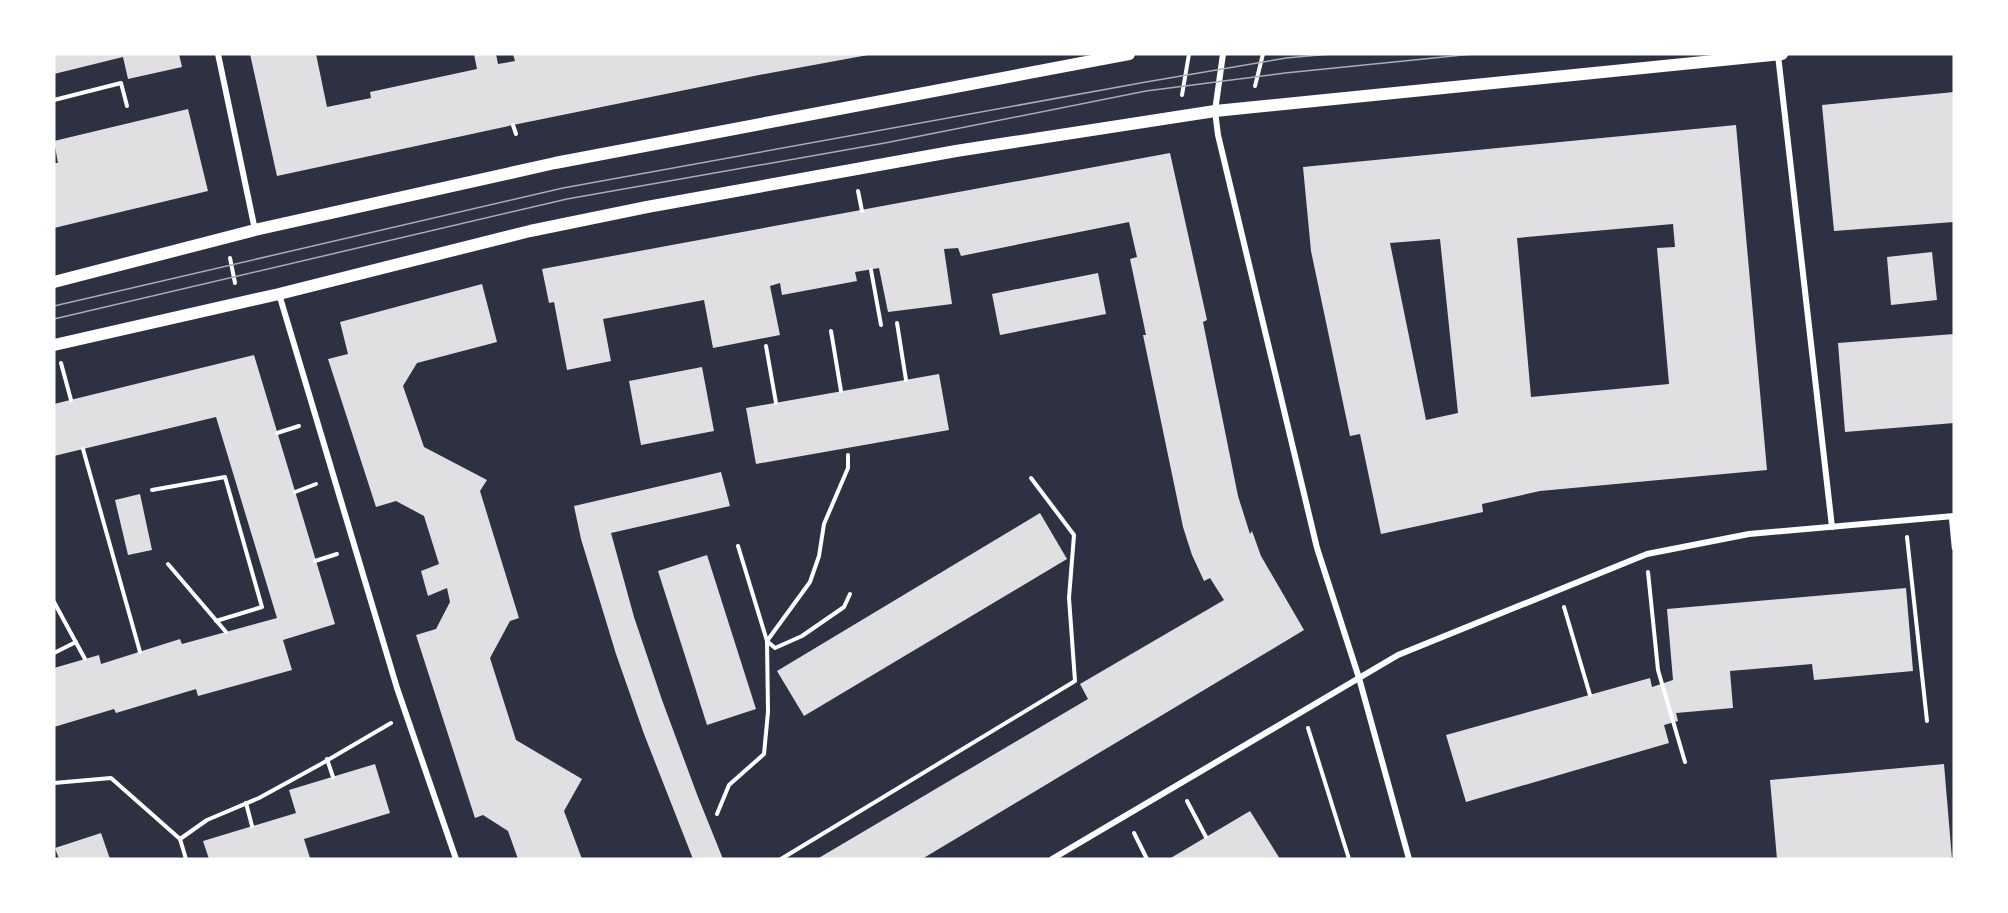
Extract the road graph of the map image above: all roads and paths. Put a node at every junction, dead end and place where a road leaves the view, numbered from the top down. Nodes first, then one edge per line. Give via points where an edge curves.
1 (218, 54) edge
2 (1129, 54) edge
3 (1223, 54) edge
4 (1779, 54) edge
5 (54, 100) edge
6 (127, 106) dead end
7 (1215, 111) junction
8 (513, 124) dead end
9 (516, 134) dead end
10 (858, 190) dead end
11 (862, 211) dead end
12 (255, 230) junction
13 (225, 237) junction
14 (872, 270) dead end
15 (54, 282) edge
16 (279, 294) junction
17 (240, 303) junction
18 (897, 323) dead end
19 (881, 325) dead end
20 (831, 331) dead end
21 (54, 345) edge
22 (766, 346) dead end
23 (61, 363) dead end
24 (906, 380) dead end
25 (840, 391) dead end
26 (71, 400) dead end
27 (776, 403) dead end
28 (83, 448) dead end
29 (848, 455) dead end
30 (1031, 478) dead end
31 (152, 490) dead end
32 (1953, 516) edge
33 (1905, 520) junction
34 (1832, 527) junction
35 (738, 546) dead end
36 (1954, 548) edge
37 (1647, 554) junction
38 (168, 564) dead end
39 (1559, 589) junction
40 (850, 594) dead end
41 (54, 602) edge
42 (56, 612) edge
43 (216, 621) junction
44 (226, 632) dead end
45 (767, 641) junction
46 (75, 642) junction
47 (140, 652) dead end
48 (54, 653) edge
49 (84, 659) dead end
50 (1359, 678) junction
51 (1590, 695) dead end
52 (1303, 711) junction
53 (406, 714) junction
54 (1927, 721) dead end
55 (327, 759) junction
56 (1685, 762) dead end
57 (333, 777) dead end
58 (54, 783) edge
59 (1179, 784) junction
60 (246, 803) junction
61 (717, 814) dead end
62 (1125, 815) junction
63 (252, 826) dead end
64 (1206, 837) dead end
65 (180, 839) junction
66 (186, 859) edge
67 (456, 859) edge
68 (781, 859) edge
69 (1052, 859) edge
70 (1147, 859) edge
71 (1349, 859) edge
72 (1409, 859) edge

1 - 12 street
2 - 12 main road via 555,163
3 - 7 street
4 - 7 main road
4 - 34 street
5 - 6 path via 121,83
7 - 16 main road via 956,151 648,207 530,231
7 - 50 street via 1317,548
8 - 9 path
10 - 11 path
12 - 13 main road
13 - 15 main road
13 - 17 path
14 - 19 path
16 - 17 main road
16 - 53 street
17 - 21 main road
18 - 24 path
20 - 25 path
22 - 27 path
23 - 26 path
28 - 47 path
29 - 45 path via 848,468 824,524 810,582
30 - 68 path via 1074,535 1069,598 1075,681
31 - 43 path via 225,477 262,607
32 - 33 street
32 - 36 lane
33 - 34 street
33 - 54 path
34 - 37 street via 1749,534
35 - 45 path
37 - 39 street
37 - 56 path via 1658,670
38 - 43 path
39 - 50 street via 1398,655
39 - 51 path
40 - 45 path via 844,607 802,636 775,648
41 - 42 path
42 - 46 path
43 - 44 path
45 - 61 path via 764,754 729,785
46 - 48 path
46 - 49 path
50 - 52 street
50 - 72 street
52 - 59 street
52 - 71 path
53 - 55 path
53 - 67 street
55 - 57 path
55 - 60 path
58 - 65 path via 111,778
59 - 62 street
59 - 64 path
60 - 63 path
60 - 65 path via 207,820
62 - 69 street
62 - 70 path
65 - 66 path

